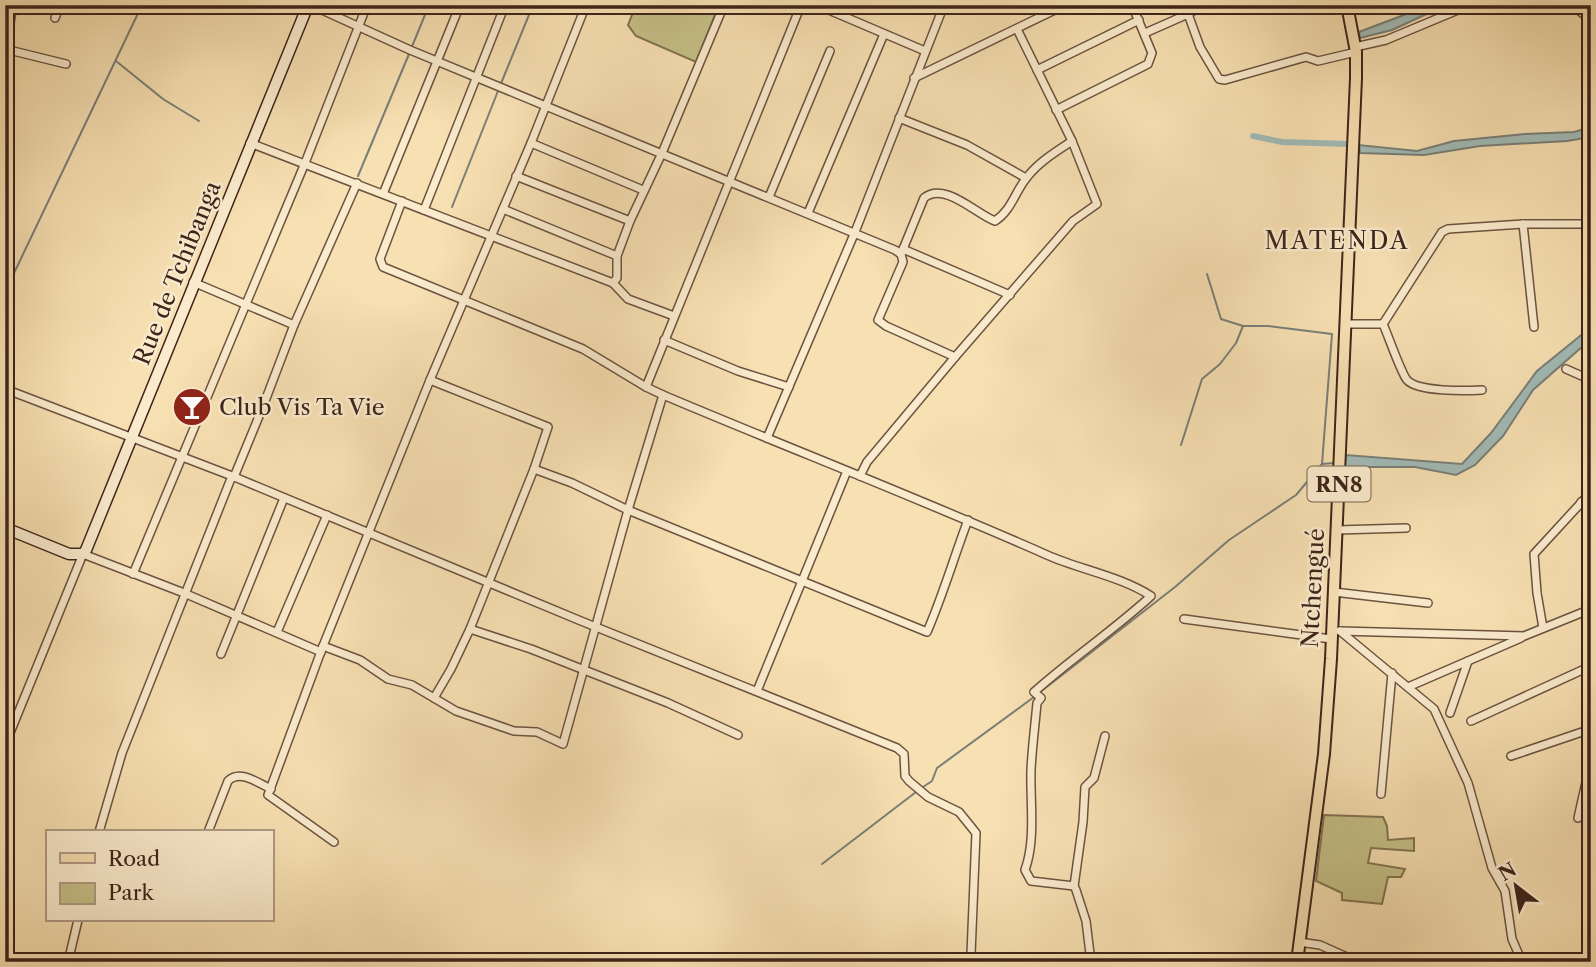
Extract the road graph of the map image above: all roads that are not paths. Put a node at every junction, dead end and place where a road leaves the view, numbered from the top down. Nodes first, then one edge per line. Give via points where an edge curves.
1 (13, 5) edge
2 (60, 5) edge
3 (310, 5) edge
4 (367, 5) edge
5 (460, 5) edge
6 (505, 5) edge
7 (586, 5) edge
8 (724, 5) edge
9 (801, 5) edge
10 (817, 5) edge
11 (944, 5) edge
12 (1065, 5) edge
13 (1132, 5) edge
14 (1184, 5) edge
15 (1203, 5) edge
16 (1347, 5) edge
17 (1470, 5) edge
18 (1572, 5) edge
19 (1188, 14) junction
20 (55, 18) dead end
21 (1139, 20) junction
22 (1591, 20) edge
23 (358, 26) junction
24 (1017, 29) junction
25 (1145, 33) junction
26 (884, 34) junction
27 (5, 50) edge
28 (1356, 50) junction
29 (830, 51) dead end
30 (925, 51) junction
31 (438, 60) junction
32 (66, 64) dead end
33 (1037, 70) junction
34 (477, 77) junction
35 (914, 78) junction
36 (546, 105) junction
37 (1056, 110) junction
38 (899, 118) junction
39 (1072, 141) junction
40 (250, 143) junction
41 (531, 143) junction
42 (662, 153) junction
43 (305, 163) junction
44 (516, 176) junction
45 (1026, 178) junction
46 (729, 181) junction
47 (357, 183) junction
48 (643, 190) junction
49 (383, 194) junction
50 (769, 197) junction
51 (402, 201) junction
52 (503, 209) junction
53 (424, 210) junction
54 (808, 213) junction
55 (630, 221) junction
56 (1523, 224) junction
57 (1591, 224) edge
58 (855, 232) junction
59 (492, 236) junction
60 (902, 252) junction
61 (617, 256) junction
62 (194, 282) junction
63 (613, 283) junction
64 (1010, 295) junction
65 (464, 299) junction
66 (246, 305) junction
67 (674, 316) junction
68 (1346, 324) junction
69 (1383, 324) junction
70 (293, 325) junction
71 (1534, 327) dead end
72 (664, 341) junction
73 (955, 356) junction
74 (1566, 369) dead end
75 (430, 380) junction
76 (1591, 380) edge
77 (646, 387) junction
78 (789, 387) junction
79 (5, 389) edge
80 (1482, 390) dead end
81 (663, 395) junction
82 (132, 438) junction
83 (767, 438) junction
84 (183, 457) junction
85 (534, 469) junction
86 (848, 471) junction
87 (860, 476) junction
88 (233, 477) junction
89 (1591, 492) edge
90 (284, 498) junction
91 (1581, 502) junction
92 (628, 510) junction
93 (327, 515) junction
94 (1591, 516) edge
95 (968, 520) junction
96 (5, 528) edge
97 (1406, 528) dead end
98 (1337, 530) junction
99 (369, 532) junction
100 (83, 554) junction
101 (133, 575) junction
102 (803, 581) junction
103 (489, 582) junction
104 (1334, 592) junction
105 (184, 593) junction
106 (1428, 603) dead end
107 (1591, 609) edge
108 (236, 615) junction
109 (1184, 619) dead end
110 (596, 625) junction
111 (1543, 628) junction
112 (470, 629) junction
113 (277, 632) junction
114 (1334, 633) junction
115 (1524, 636) junction
116 (322, 649) junction
117 (222, 653) dead end
118 (1468, 661) junction
119 (1591, 666) edge
120 (583, 671) junction
121 (1392, 674) junction
122 (1408, 687) junction
123 (757, 691) junction
124 (434, 698) junction
125 (1450, 713) dead end
126 (1471, 721) dead end
127 (1591, 729) edge
128 (738, 735) dead end
129 (1105, 736) dead end
130 (5, 745) edge
131 (1511, 756) dead end
132 (1591, 760) edge
133 (271, 789) junction
134 (1381, 794) dead end
135 (1578, 818) dead end
136 (100, 830) edge
137 (209, 830) edge
138 (334, 842) dead end
139 (1074, 886) junction
140 (78, 922) edge
141 (1300, 942) junction
142 (68, 962) edge
143 (968, 962) edge
144 (1091, 962) edge
145 (1297, 962) edge
146 (1357, 962) edge
147 (1522, 962) edge

1 - 27 street
2 - 20 street
3 - 23 street
3 - 40 street, Rue de Tchibanga
4 - 23 street
5 - 31 street
6 - 34 street
7 - 36 street
8 - 42 street
9 - 46 street
10 - 26 street
11 - 30 street
12 - 24 street
13 - 21 street
14 - 19 street
15 - 19 street
16 - 28 main road, Ntchengué / RN8
17 - 28 street
18 - 22 street
19 - 25 street
19 - 28 street via 1200,47 1221,80 1307,57 1318,61
21 - 25 street
21 - 33 street
23 - 31 street
23 - 43 street
24 - 33 street
24 - 35 street
25 - 37 street via 1152,53 1148,64
26 - 30 street
26 - 54 street
27 - 32 street
28 - 68 main road, Ntchengué / RN8
29 - 50 street
30 - 35 street
31 - 34 street
31 - 49 street
33 - 37 street
34 - 36 street
34 - 53 street
35 - 38 street
36 - 41 street
36 - 42 street
37 - 39 street
38 - 45 street via 967,145
38 - 58 street
39 - 45 street
39 - 64 street via 1097,204 1073,222
40 - 43 street
40 - 62 street, Rue de Tchibanga
41 - 44 street
41 - 48 street
42 - 46 street
42 - 48 street
43 - 47 street
43 - 66 street
44 - 52 street
44 - 55 street
45 - 60 street via 995,221 939,192 928,195
46 - 50 street
46 - 67 street
47 - 49 street
47 - 70 street
48 - 55 street
49 - 51 street
50 - 54 street
51 - 53 street
51 - 65 street via 380,263
52 - 59 street
52 - 61 street
53 - 59 street
54 - 58 street
55 - 61 street
56 - 57 street
56 - 69 street via 1442,232
56 - 71 street
58 - 60 street
58 - 78 street
59 - 63 street
59 - 65 street
60 - 64 street
60 - 73 street via 903,262 878,320
61 - 63 street
62 - 66 street
62 - 82 street, Rue de Tchibanga
63 - 67 street via 628,299
64 - 73 street
65 - 75 street
65 - 77 street via 583,349
66 - 70 street
66 - 84 street
67 - 72 street
68 - 69 street
68 - 98 main road, Ntchengué / RN8
69 - 80 street via 1407,380 1450,391
70 - 88 street
72 - 77 street
72 - 78 street
73 - 87 street
74 - 76 street
75 - 85 street via 548,427
75 - 99 street
77 - 81 street
78 - 83 street
79 - 82 street
81 - 83 street
81 - 92 street
82 - 84 street
82 - 100 street, Rue de Tchibanga
83 - 86 street
84 - 88 street
84 - 101 street
85 - 92 street
85 - 103 street
86 - 87 street
86 - 102 street
87 - 95 street
88 - 90 street
88 - 105 street
89 - 91 street
90 - 93 street
90 - 108 street
91 - 94 street
91 - 111 street via 1534,554
92 - 102 street
92 - 110 street
93 - 99 street
93 - 113 street
95 - 102 street via 927,632
95 - 139 street via 1151,596 1034,692 1025,870 1031,881
96 - 100 street via 69,554
97 - 98 street
98 - 104 main road, Ntchengué / RN8
99 - 103 street
99 - 116 street
100 - 101 street
100 - 130 street
101 - 105 street
102 - 123 street
103 - 110 street
103 - 112 street
104 - 106 street
104 - 114 main road, Ntchengué / RN8
105 - 108 street
105 - 136 street via 122,753
107 - 111 street
108 - 113 street
108 - 117 street
109 - 114 street
110 - 120 street
110 - 123 street
111 - 115 street
112 - 120 street
112 - 124 street
113 - 116 street
114 - 115 street
114 - 121 street
114 - 141 main road, Ntchengué / RN8
115 - 118 street
116 - 124 street via 360,660 388,679 412,685
116 - 133 street
118 - 122 street
118 - 125 street
119 - 126 street
120 - 124 street via 563,744 456,711
120 - 128 street
121 - 122 street
121 - 134 street
122 - 147 street via 1434,709 1468,783 1492,868 1505,891 1512,939
123 - 143 street via 897,748 904,754 905,776 937,803 959,812 976,833
127 - 131 street
129 - 139 street via 1094,778 1086,787
132 - 135 street
133 - 137 street via 242,775 232,777
133 - 138 street via 268,795
139 - 144 street via 1086,921
140 - 142 street
141 - 145 main road, Ntchengué / RN8
141 - 146 street via 1320,945

